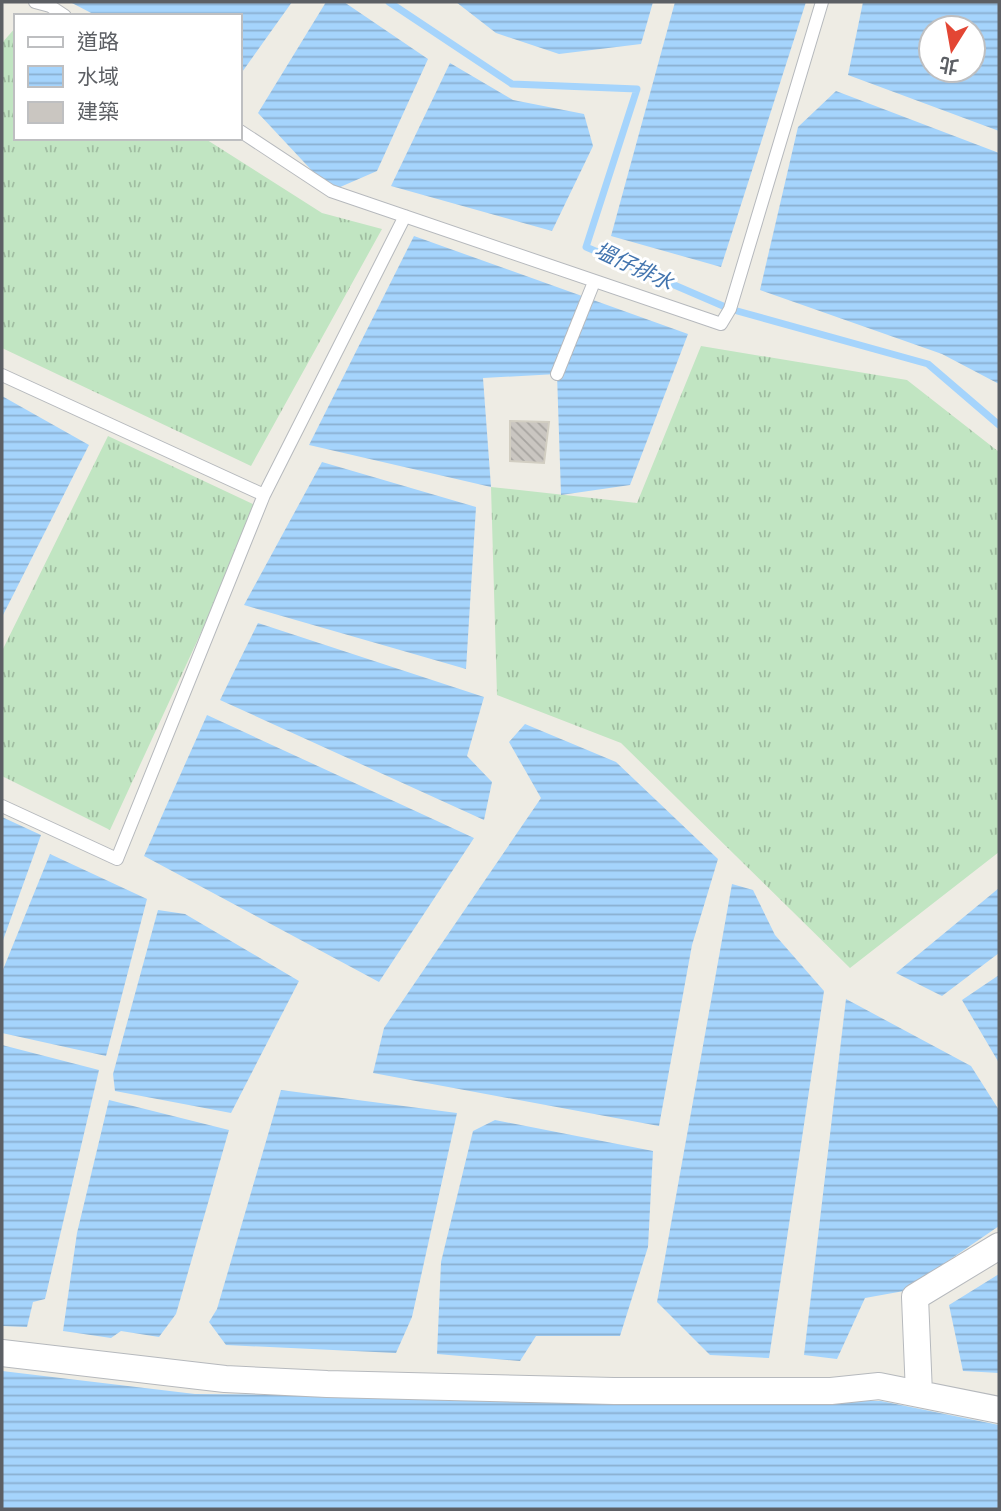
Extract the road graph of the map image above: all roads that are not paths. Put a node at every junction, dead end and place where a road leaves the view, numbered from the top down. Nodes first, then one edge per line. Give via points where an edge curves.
1 (35, 2) edge
2 (822, 2) edge
3 (62, 14) edge
4 (242, 132) edge
5 (405, 216) junction
6 (594, 282) junction
7 (557, 374) dead end
8 (2, 376) edge
9 (264, 495) junction
10 (2, 806) edge
11 (999, 1246) edge
12 (2, 1353) edge
13 (919, 1394) junction
14 (999, 1410) edge

1 - 3 lane
2 - 6 lane via 730,309 721,324
4 - 5 lane via 331,191
5 - 6 lane
5 - 9 lane
6 - 7 lane
8 - 9 lane
9 - 10 lane via 117,859
11 - 13 street via 915,1297
12 - 13 street via 225,1379 327,1384 614,1391 831,1391 879,1386
13 - 14 street

